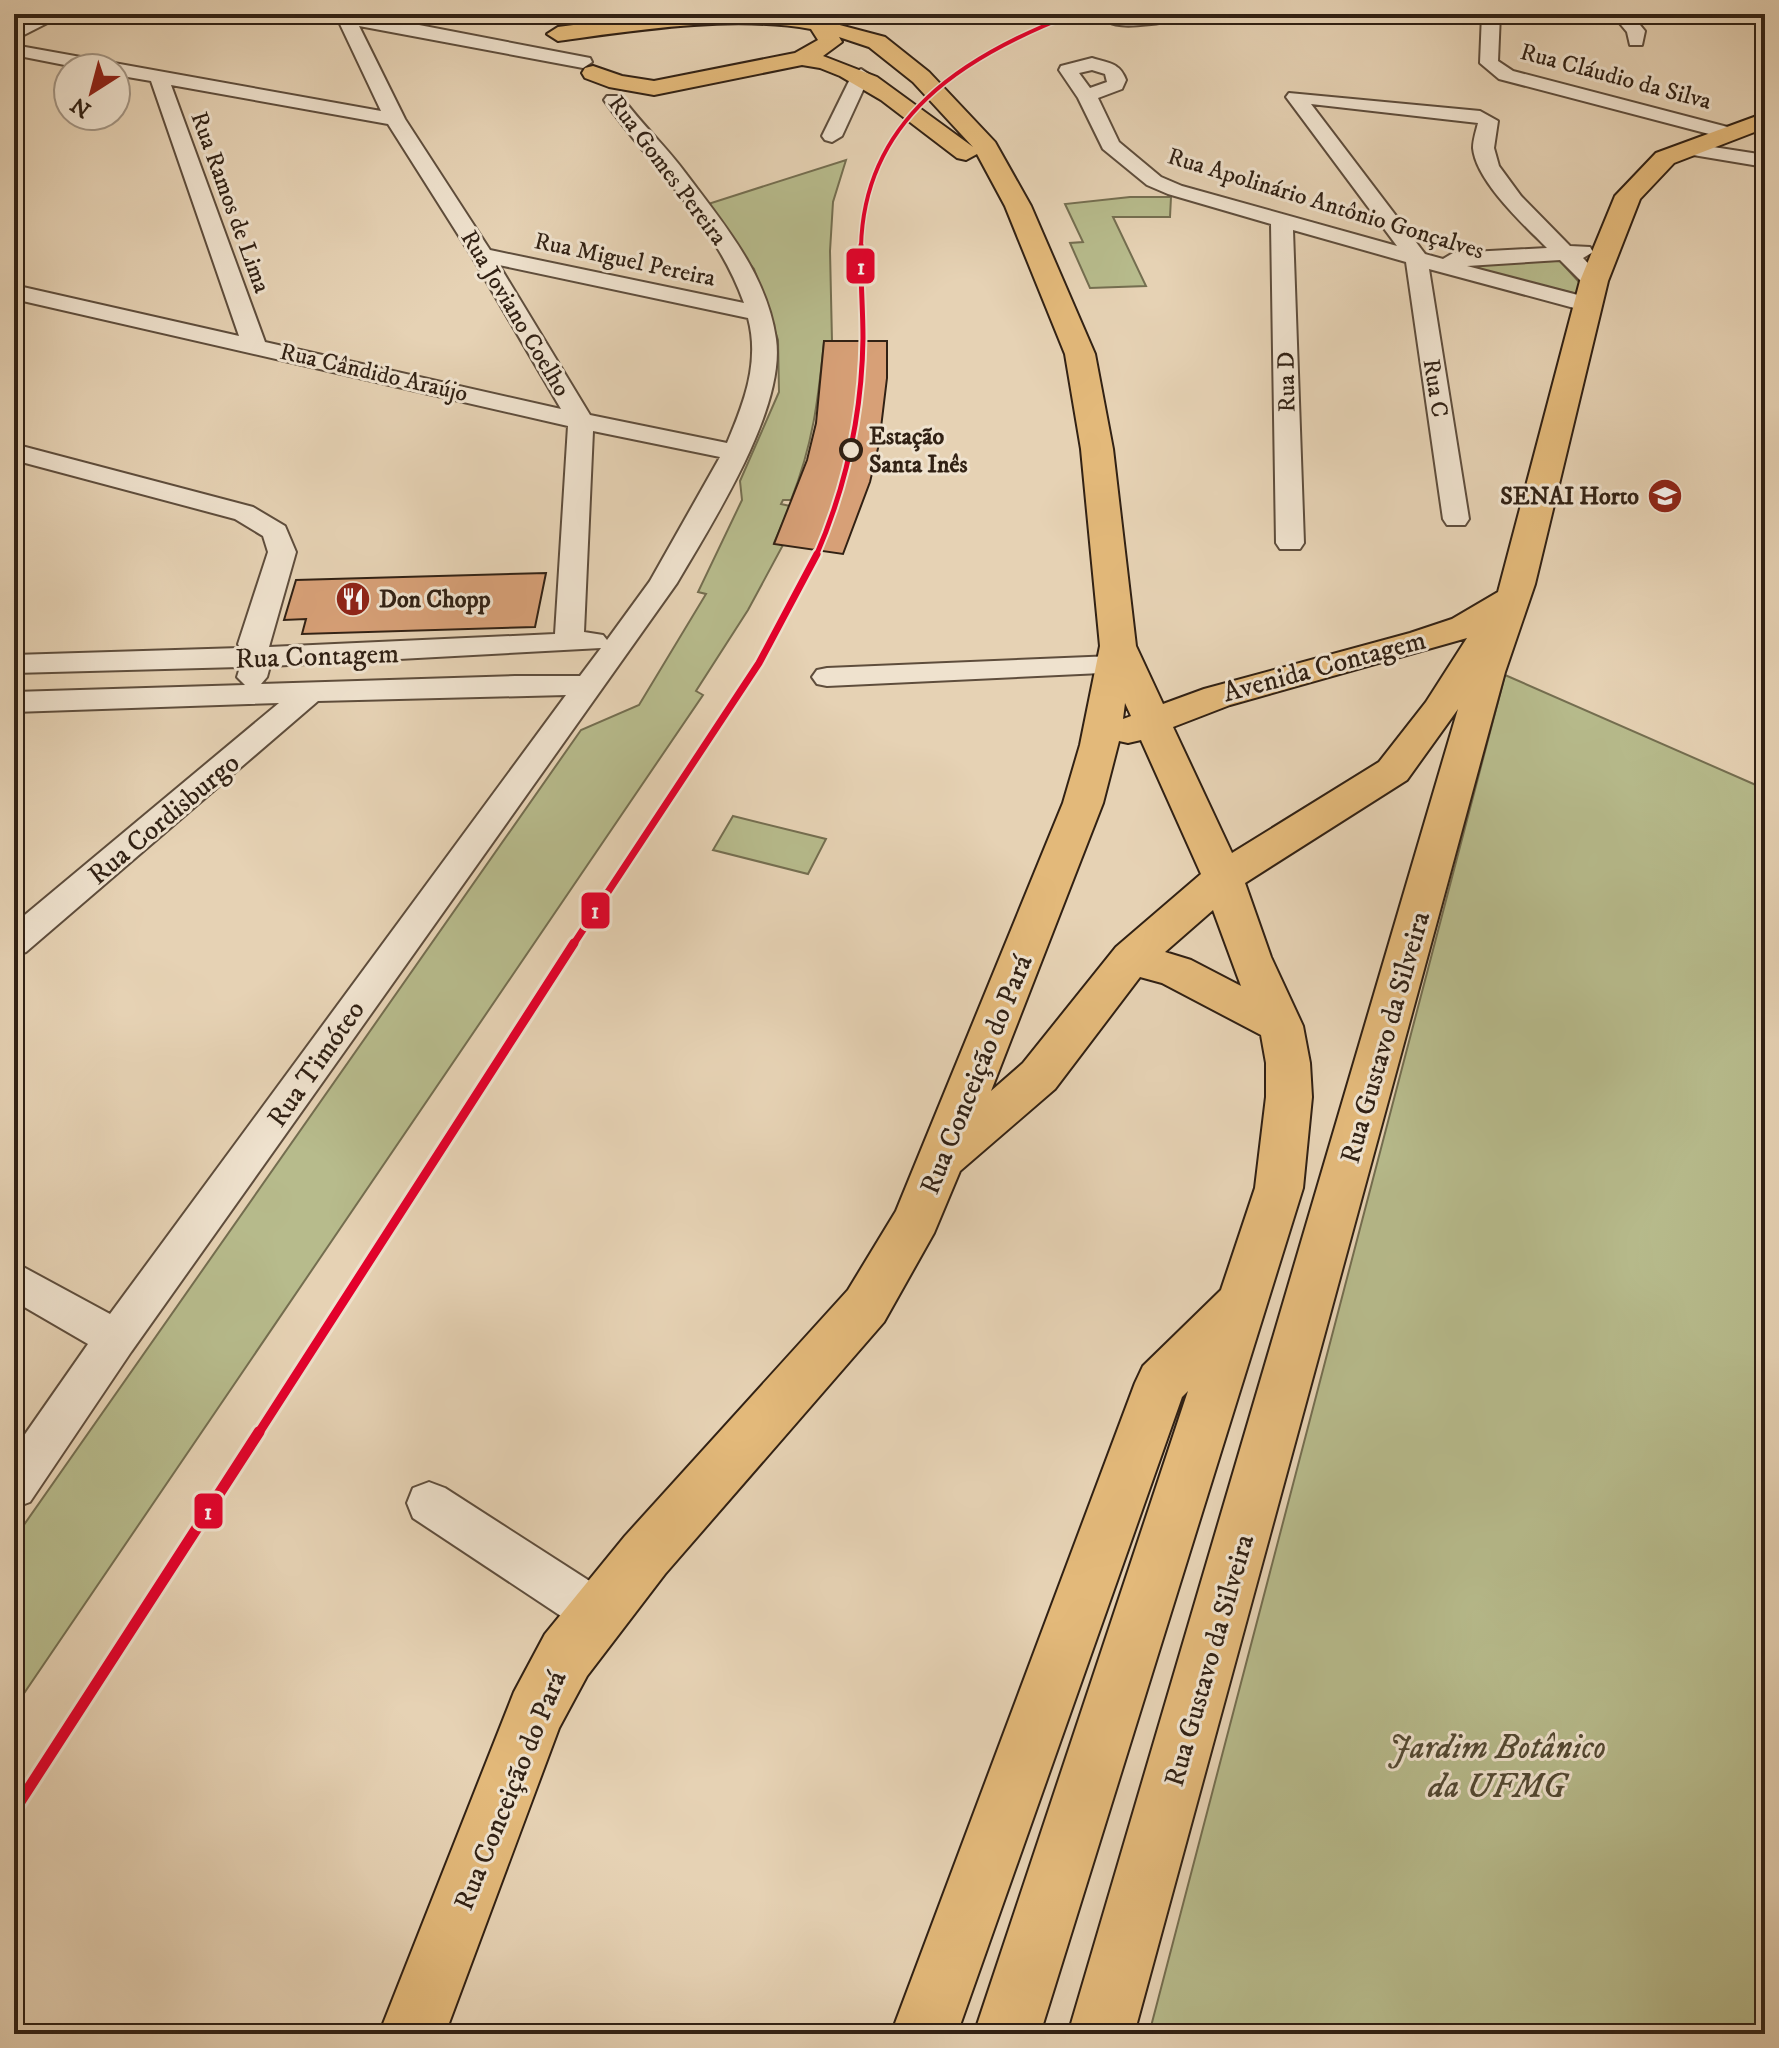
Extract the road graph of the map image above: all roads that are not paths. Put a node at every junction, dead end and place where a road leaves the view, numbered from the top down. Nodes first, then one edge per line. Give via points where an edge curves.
1 (56, 14) edge
2 (322, 14) edge
3 (372, 14) edge
4 (722, 14) edge
5 (1179, 14) edge
6 (1491, 14) edge
7 (1621, 14) edge
8 (350, 16) edge
9 (543, 16) edge
10 (746, 18) junction
11 (1118, 22) dead end
12 (818, 24) junction
13 (558, 34) junction
14 (14, 35) edge
15 (1636, 41) dead end
16 (18, 53) edge
17 (802, 58) junction
18 (52, 59) edge
19 (588, 67) junction
20 (132, 72) edge
21 (861, 75) junction
22 (159, 77) junction
23 (654, 88) junction
24 (1087, 96) dead end
25 (618, 105) junction
26 (395, 119) junction
27 (1765, 120) edge
28 (1732, 134) junction
29 (832, 136) dead end
30 (1684, 149) junction
31 (1765, 161) edge
32 (1005, 179) junction
33 (1282, 220) junction
34 (1607, 250) junction
35 (1565, 253) junction
36 (482, 255) junction
37 (1422, 259) junction
38 (14, 292) edge
39 (1592, 293) junction
40 (757, 313) junction
41 (254, 344) junction
42 (581, 421) junction
43 (14, 452) edge
44 (733, 452) junction
45 (1456, 519) dead end
46 (1290, 543) dead end
47 (1512, 595) junction
48 (619, 640) junction
49 (569, 642) junction
50 (1115, 656) junction
51 (257, 657) junction
52 (14, 664) edge
53 (827, 677) dead end
54 (588, 686) junction
55 (310, 692) junction
56 (247, 693) junction
57 (1217, 697) junction
58 (14, 702) edge
59 (1153, 719) junction
60 (1099, 745) junction
61 (1223, 878) junction
62 (14, 943) edge
63 (1131, 958) junction
64 (1281, 1026) junction
65 (940, 1161) junction
66 (14, 1280) edge
67 (1242, 1302) junction
68 (116, 1339) junction
69 (14, 1487) edge
70 (429, 1503) dead end
71 (599, 1614) junction
72 (412, 2034) edge
73 (924, 2034) edge
74 (1007, 2034) edge
75 (1101, 2034) edge

1 - 14 street
2 - 8 street
3 - 13 street via 529,38
4 - 10 main road
5 - 11 street
6 - 28 street, Rua Cláudio da Silva via 1489,63 1506,75
7 - 15 street via 1636,31
8 - 19 street
8 - 26 street, Rua Joviano Coelho
9 - 13 main road, Rua Gomes Pereira
10 - 12 main road
10 - 13 main road
12 - 17 main road via 831,42
12 - 32 main road, Rua Conceição do Pará via 877,42 921,77 983,142
13 - 19 main road, Rua Gomes Pereira
16 - 18 street
17 - 21 main road
17 - 23 main road
19 - 23 main road via 617,82
19 - 25 main road, Rua Gomes Pereira
20 - 22 street
21 - 29 street
21 - 32 main road
22 - 26 street
22 - 41 street, Rua Ramos de Lima
23 - 25 main road
24 - 33 street, Rua Apolinário Antônio Gonçalves via 1110,145 1154,181
25 - 40 street, Rua Gomes Pereira via 677,176 741,268
26 - 36 street, Rua Joviano Coelho
27 - 28 main road, Rua Gustavo da Silveira
28 - 30 main road, Rua Gustavo da Silveira
30 - 31 street
30 - 34 main road, Rua Gustavo da Silveira via 1665,158 1628,196
32 - 50 main road, Rua Conceição do Pará via 1080,354 1097,449
33 - 37 street, Rua Apolinário Antônio Gonçalves
33 - 46 street, Rua D
34 - 35 street
34 - 39 main road, Rua Gustavo da Silveira
35 - 37 street
35 - 37 street via 1489,169 1483,151 1488,121 1296,97
35 - 39 street
36 - 40 street, Rua Miguel Pereira
36 - 42 street, Rua Joviano Coelho
37 - 39 street, Rua Apolinário Antônio Gonçalves
37 - 45 street, Rua C
38 - 41 street, Rua Cândido Araújo
39 - 47 main road, Rua Gustavo da Silveira
40 - 44 street, Rua Gomes Pereira via 765,355 762,379
41 - 42 street, Rua Cândido Araújo
42 - 44 street, Rua Cândido Araújo
42 - 49 street, Rua Joviano Coelho
43 - 51 street via 244,513 275,532 282,552 253,644
44 - 48 street, Rua Gomes Pereira via 663,583
47 - 57 main road, Avenida Contagem via 1464,627
47 - 61 main road via 1393,771
47 - 75 main road, Rua Gustavo da Silveira
48 - 49 street, Rua Contagem
48 - 54 street, Rua Timóteo
49 - 51 street, Rua Contagem
50 - 53 street via 959,674
50 - 57 main road, Avenida Contagem
50 - 59 main road
50 - 60 main road, Rua Conceição do Pará
51 - 52 street, Rua Contagem
51 - 56 street
54 - 55 street, Rua Contagem
54 - 68 street, Rua Timóteo
55 - 56 street, Rua Contagem
55 - 62 street, Rua Cordisburgo
56 - 58 street, Rua Contagem
57 - 59 main road
59 - 60 main road
59 - 61 main road
60 - 65 main road, Rua Conceição do Pará via 1083,803
61 - 63 main road
61 - 64 main road
63 - 64 main road via 1176,971
63 - 65 main road via 1039,1076
64 - 67 main road via 1289,1097 1279,1188
65 - 71 main road, Rua Conceição do Pará via 917,1219 866,1306
66 - 68 street
67 - 73 main road via 1161,1383
67 - 74 main road
68 - 69 street, Rua Timóteo
70 - 71 street
71 - 72 main road, Rua Conceição do Pará via 566,1655 535,1713

